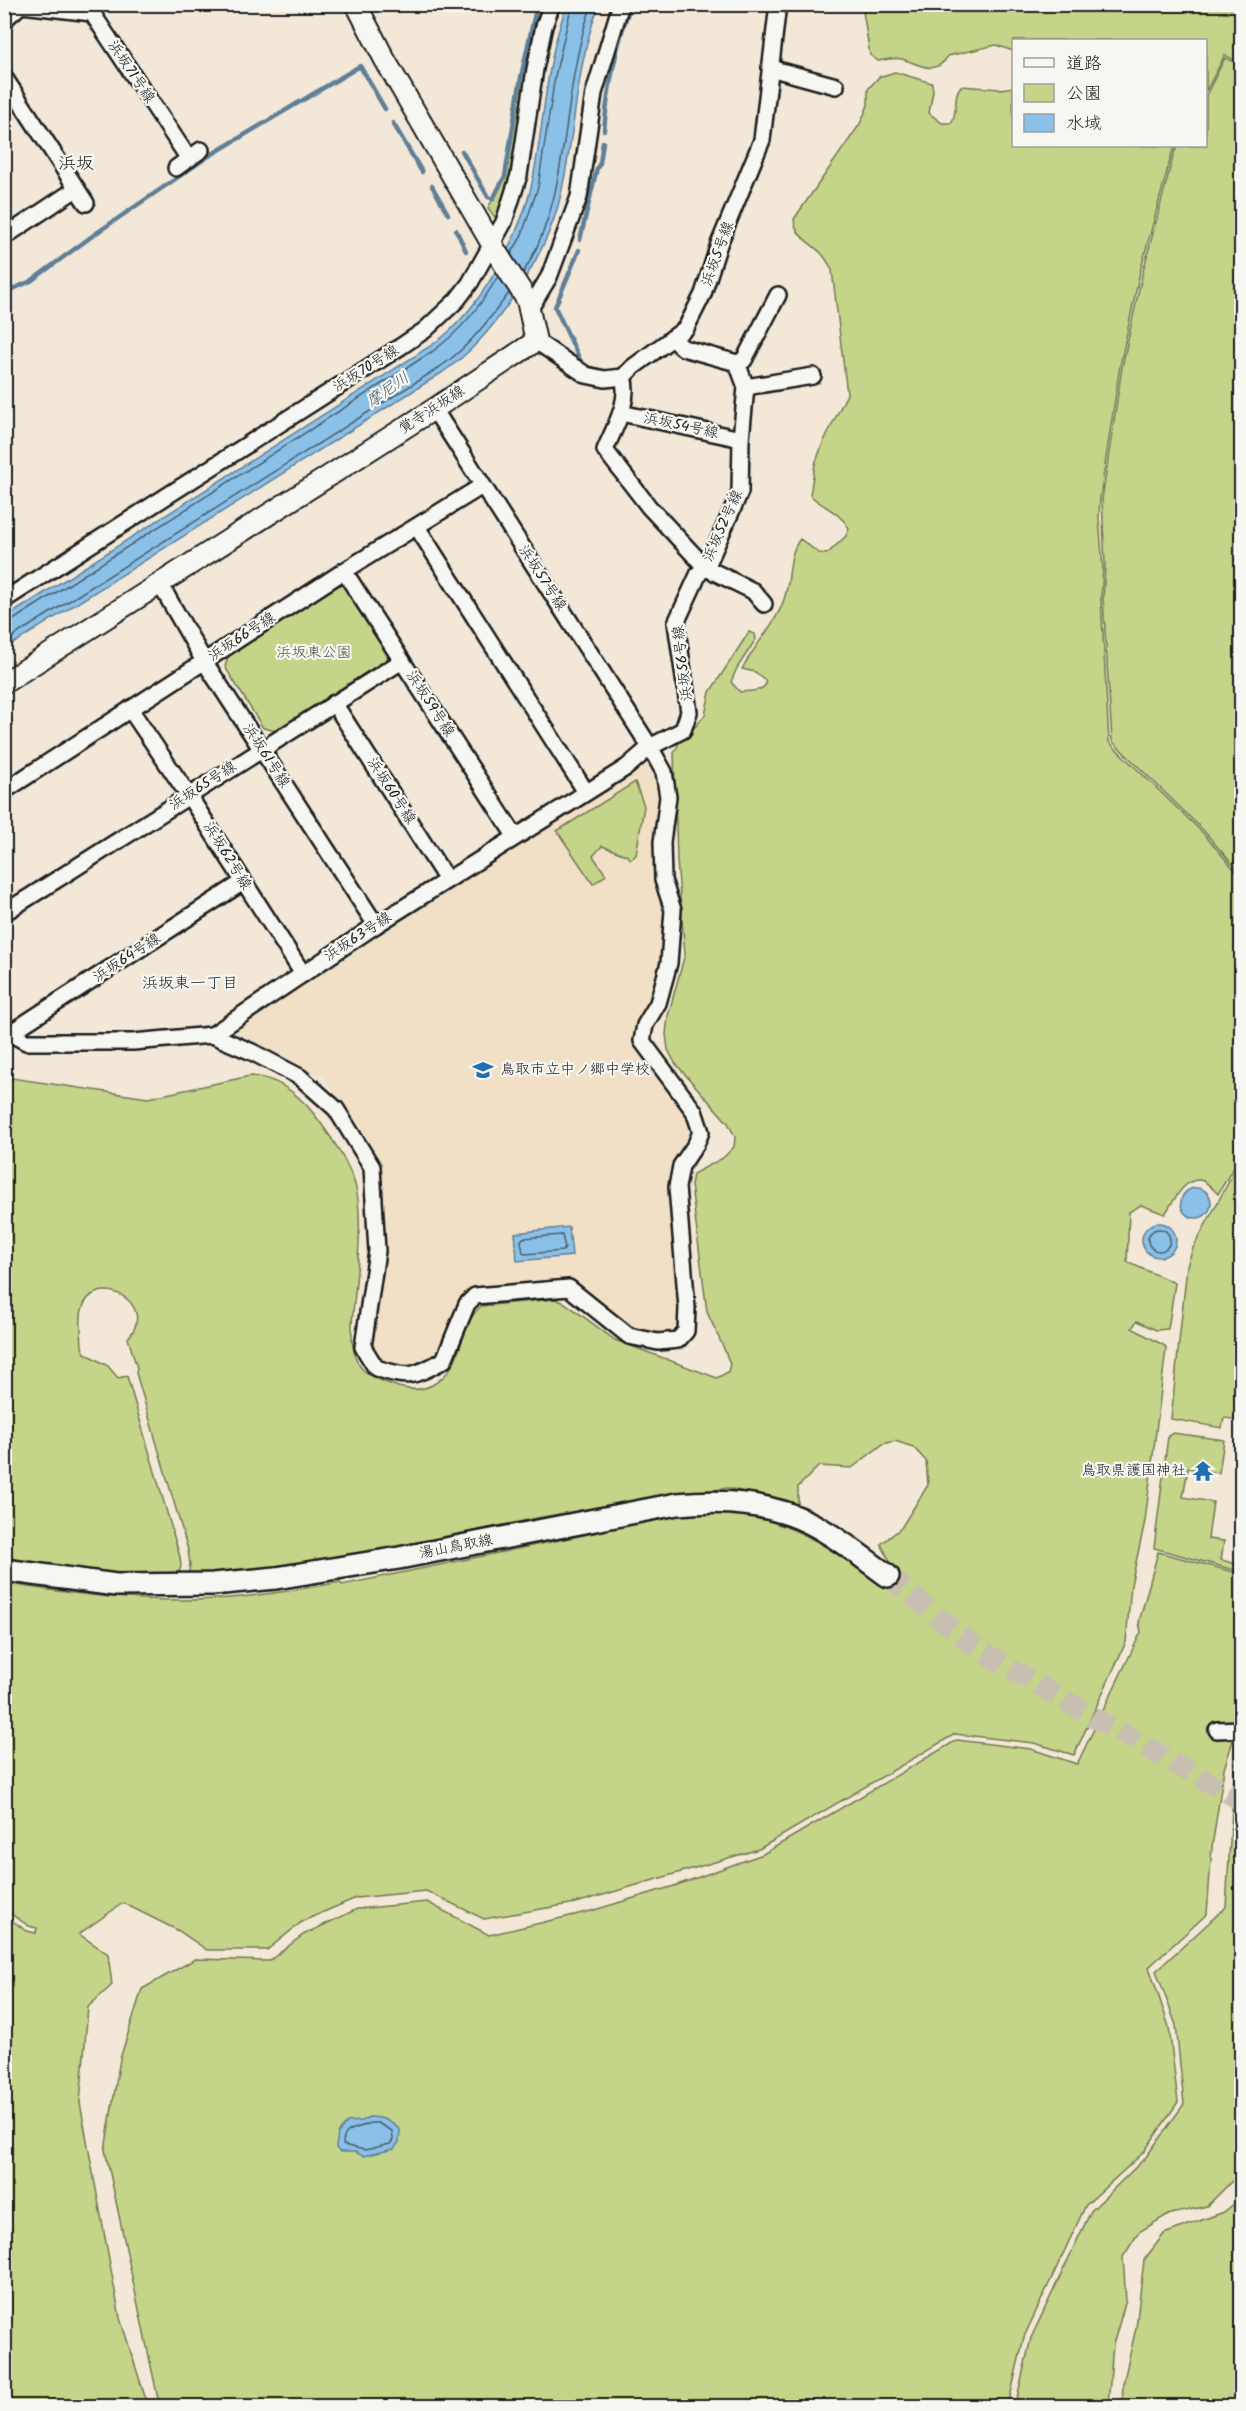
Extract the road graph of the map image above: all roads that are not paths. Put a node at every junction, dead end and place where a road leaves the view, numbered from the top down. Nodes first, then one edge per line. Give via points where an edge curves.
1 (356, 4) edge
2 (552, 4) edge
3 (621, 4) edge
4 (778, 4) edge
5 (22, 5) edge
6 (4, 20) edge
7 (770, 68) junction
8 (4, 77) edge
9 (836, 86) dead end
10 (176, 168) dead end
11 (76, 189) junction
12 (86, 202) dead end
13 (5, 235) edge
14 (495, 248) junction
15 (778, 295) dead end
16 (528, 305) junction
17 (672, 338) junction
18 (536, 341) junction
19 (737, 363) junction
20 (813, 376) dead end
21 (623, 377) junction
22 (746, 387) junction
23 (434, 409) junction
24 (621, 412) junction
25 (741, 439) junction
26 (482, 486) junction
27 (417, 527) junction
28 (706, 568) junction
29 (344, 572) junction
30 (160, 584) junction
31 (4, 600) edge
32 (764, 604) dead end
33 (204, 661) junction
34 (402, 661) junction
35 (4, 683) edge
36 (334, 703) junction
37 (130, 709) junction
38 (683, 730) joint
39 (650, 747) junction
40 (261, 749) junction
41 (4, 791) edge
42 (586, 792) junction
43 (189, 796) junction
44 (515, 836) junction
45 (447, 879) junction
46 (243, 882) junction
47 (4, 913) edge
48 (376, 925) junction
49 (303, 974) junction
50 (7, 1031) edge
51 (212, 1035) junction
52 (4, 1570) edge
53 (888, 1576) tunnel mouth
54 (1242, 1729) edge
55 (1217, 1730) dead end

1 - 14 street
2 - 14 street, 浜坂70号線 via 544,26 519,175
3 - 16 street via 594,93 579,197 549,276
4 - 7 street, 浜坂5号線
5 - 6 street
5 - 10 street, 浜坂71号線 via 92,14 195,154
7 - 9 street
7 - 17 street, 浜坂5号線 via 762,140 703,294 686,328
8 - 11 street
11 - 12 street
11 - 13 street
14 - 16 street
14 - 31 street, 浜坂70号線 via 456,300 424,330
15 - 19 street via 744,360
16 - 18 street
17 - 19 street via 683,348
17 - 21 street, 浜坂5号線
18 - 21 street via 586,375
18 - 23 street, 覚寺浜坂線
19 - 22 street, 浜坂52号線
20 - 22 street
21 - 24 street, 浜坂52号線 via 627,389
22 - 25 street, 浜坂52号線
23 - 26 street, 浜坂57号線
23 - 30 street, 覚寺浜坂線
24 - 25 street, 浜坂54号線
24 - 28 street, 浜坂52号線 via 605,450
25 - 28 street, 浜坂52号線 via 740,492
26 - 27 street, 浜坂66号線
26 - 39 street, 浜坂57号線
27 - 29 street, 浜坂66号線
27 - 42 street
28 - 32 street via 753,591
28 - 38 street, 浜坂56号線 via 699,573 675,623 689,712
29 - 33 street, 浜坂66号線
29 - 34 street, 浜坂59号線
30 - 33 street, 浜坂61号線
30 - 35 street, 覚寺浜坂線
33 - 37 street, 浜坂66号線
33 - 40 street, 浜坂61号線
34 - 36 street, 浜坂65号線
34 - 44 street, 浜坂59号線
36 - 40 street, 浜坂65号線
36 - 45 street, 浜坂60号線
37 - 41 street, 浜坂66号線
37 - 43 street, 浜坂62号線
38 - 39 street, 浜坂63号線
39 - 42 street, 浜坂63号線 via 627,767
39 - 51 street, 浜坂57号線 via 664,772 668,797 662,842 663,880 673,910 669,963 642,1041 694,1111 701,1132 681,1166 677,1187 687,1308 686,1331 678,1340 658,1342 629,1336 569,1288 475,1296 466,1304 444,1360 402,1376 376,1368 363,1347 377,1251 372,1167 336,1109 300,1077
40 - 43 street, 浜坂65号線
40 - 48 street, 浜坂61号線
42 - 44 street, 浜坂63号線
43 - 46 street, 浜坂62号線
43 - 47 street, 浜坂65号線
44 - 45 street, 浜坂63号線
45 - 48 street, 浜坂63号線
46 - 49 street, 浜坂62号線
46 - 50 street, 浜坂64号線
48 - 49 street, 浜坂63号線
49 - 51 street, 浜坂63号線
50 - 51 street, 浜坂63号線 via 26,1042 133,1042
52 - 53 main road, 湯山鳥取線 via 116,1585 213,1584 276,1578 710,1501 781,1511 812,1524
54 - 55 street

